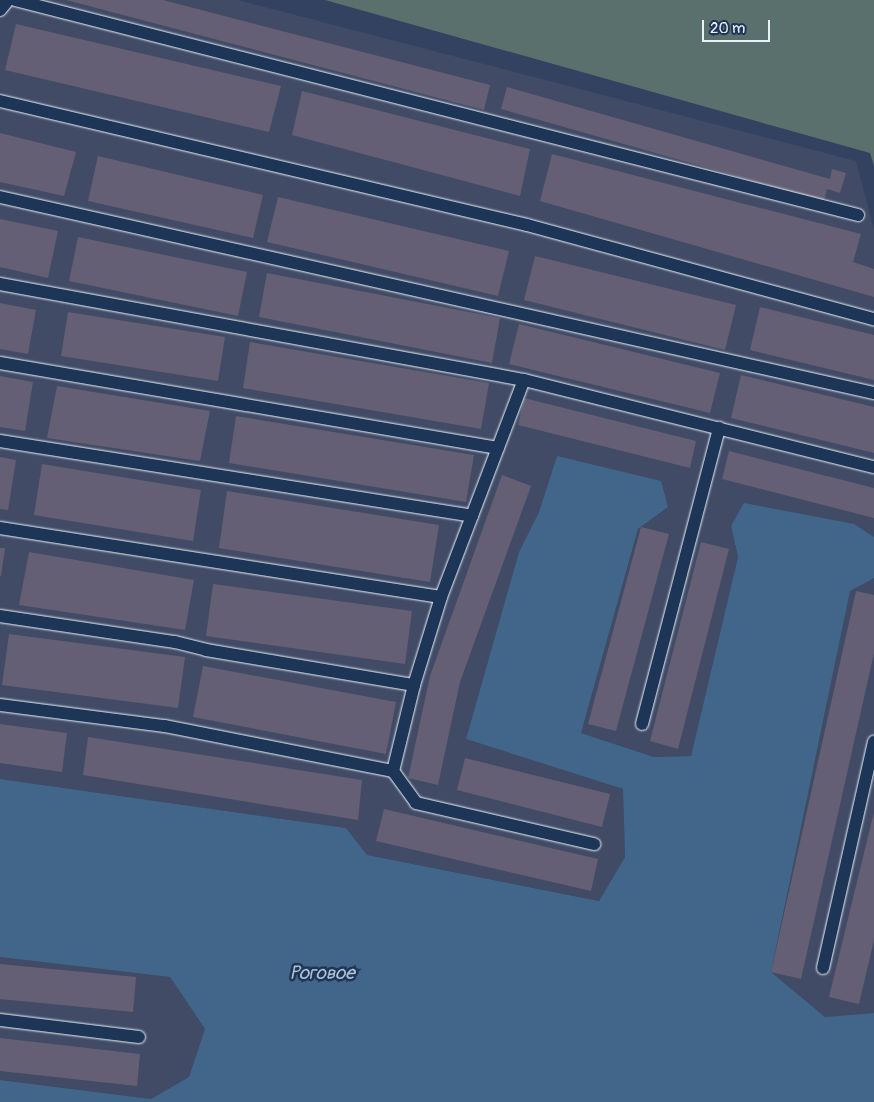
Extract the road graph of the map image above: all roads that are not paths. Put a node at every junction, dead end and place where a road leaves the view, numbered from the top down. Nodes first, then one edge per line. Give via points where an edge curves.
1 (8, 0) edge
2 (15, 0) edge
3 (0, 10) edge
4 (0, 101) edge
5 (0, 197) edge
6 (858, 215) dead end
7 (0, 284) edge
8 (874, 318) edge
9 (0, 363) edge
10 (524, 380) junction
11 (874, 393) edge
12 (719, 428) junction
13 (0, 441) edge
14 (498, 448) junction
15 (874, 467) edge
16 (472, 516) junction
17 (0, 528) edge
18 (441, 597) junction
19 (0, 616) edge
20 (414, 685) junction
21 (0, 705) edge
22 (642, 724) dead end
23 (874, 742) edge
24 (393, 771) junction
25 (594, 844) dead end
26 (823, 968) dead end
27 (0, 1020) edge
28 (139, 1037) dead end

1 - 3 lane
2 - 6 lane
4 - 8 lane via 527,225
5 - 11 lane
7 - 10 lane
9 - 14 lane
10 - 12 lane
10 - 14 lane
12 - 15 lane
12 - 22 lane
13 - 16 lane
14 - 16 lane
16 - 18 lane
17 - 18 lane
18 - 20 lane
19 - 20 lane via 175,642
20 - 24 lane
21 - 24 lane via 166,726
23 - 26 lane
24 - 25 lane via 416,803
27 - 28 lane

